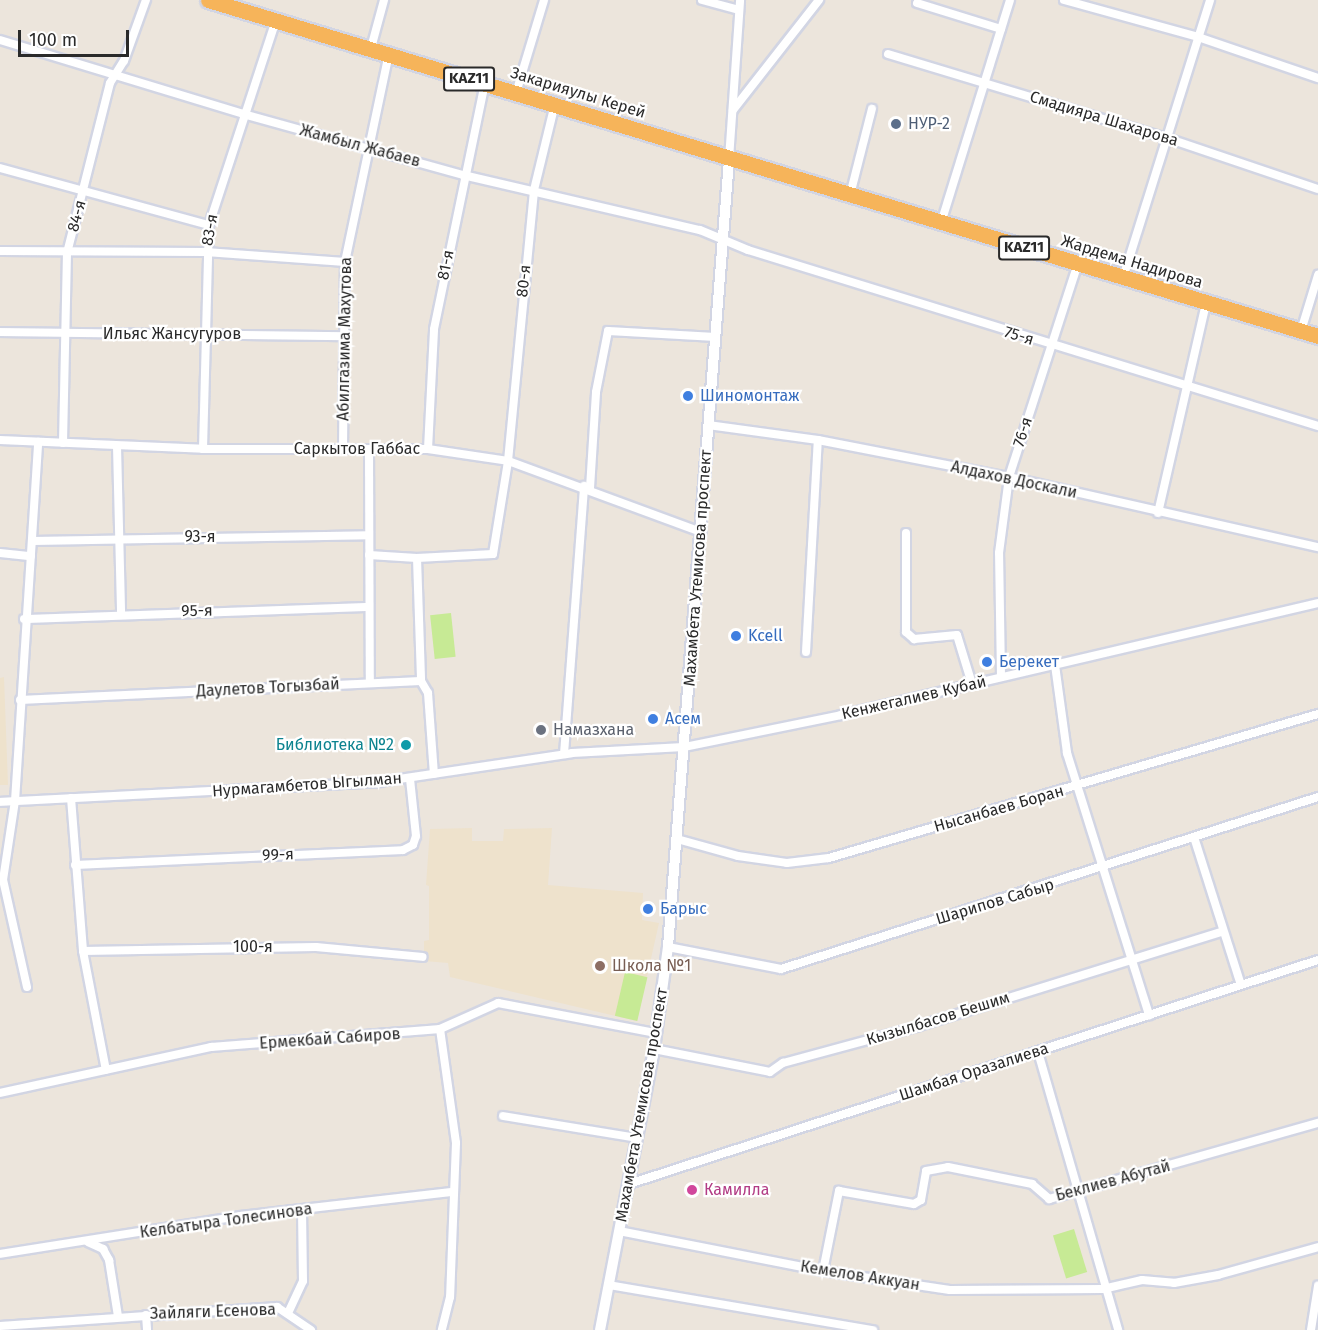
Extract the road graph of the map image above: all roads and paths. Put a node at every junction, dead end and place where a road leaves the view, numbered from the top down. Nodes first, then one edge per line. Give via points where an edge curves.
1 (146, 0) edge
2 (384, 0) edge
3 (543, 0) edge
4 (702, 0) edge
5 (740, 0) edge
6 (819, 0) edge
7 (1010, 0) edge
8 (1064, 0) edge
9 (1210, 0) edge
10 (216, 1) edge
11 (917, 3) dead end
12 (739, 10) junction
13 (276, 20) junction
14 (1001, 29) junction
15 (1198, 37) junction
16 (0, 40) edge
17 (371, 48) junction
18 (389, 53) junction
19 (888, 54) dead end
20 (116, 72) junction
21 (1318, 78) edge
22 (485, 83) junction
23 (984, 83) junction
24 (516, 93) junction
25 (555, 104) junction
26 (872, 109) dead end
27 (732, 110) junction
28 (243, 114) junction
29 (1167, 138) junction
30 (366, 148) junction
31 (729, 160) junction
32 (0, 168) edge
33 (463, 175) junction
34 (1318, 189) edge
35 (534, 190) junction
36 (84, 191) junction
37 (850, 196) junction
38 (941, 223) junction
39 (209, 225) junction
40 (723, 239) junction
41 (0, 251) edge
42 (206, 252) junction
43 (67, 253) junction
44 (345, 262) junction
45 (1078, 264) junction
46 (1318, 275) edge
47 (1122, 278) junction
48 (1206, 304) junction
49 (1301, 331) junction
50 (0, 332) edge
51 (66, 334) junction
52 (204, 334) junction
53 (344, 336) junction
54 (1318, 336) edge
55 (716, 337) junction
56 (1052, 346) junction
57 (1189, 386) junction
58 (708, 425) junction
59 (1318, 426) edge
60 (0, 440) edge
61 (818, 440) junction
62 (38, 442) junction
63 (63, 443) junction
64 (117, 446) junction
65 (203, 449) junction
66 (343, 449) junction
67 (369, 449) junction
68 (428, 449) junction
69 (508, 461) junction
70 (1009, 477) junction
71 (587, 487) junction
72 (1158, 513) junction
73 (701, 532) junction
74 (906, 533) dead end
75 (369, 536) junction
76 (120, 540) junction
77 (33, 541) junction
78 (1318, 547) edge
79 (0, 553) edge
80 (369, 555) junction
81 (31, 556) junction
82 (417, 558) junction
83 (1318, 603) edge
84 (369, 607) junction
85 (122, 613) junction
86 (24, 619) junction
87 (806, 652) dead end
88 (1055, 665) junction
89 (1001, 677) junction
90 (421, 681) junction
91 (370, 683) junction
92 (972, 684) junction
93 (20, 700) junction
94 (1318, 714) edge
95 (684, 747) junction
96 (564, 754) junction
97 (434, 774) junction
98 (410, 778) junction
99 (1077, 786) junction
100 (1318, 797) edge
101 (71, 798) junction
102 (15, 801) junction
103 (0, 802) edge
104 (1194, 837) junction
105 (676, 839) junction
106 (75, 865) junction
107 (1106, 868) junction
108 (1221, 932) junction
109 (668, 947) junction
110 (83, 951) junction
111 (423, 957) dead end
112 (1132, 959) junction
113 (1318, 960) edge
114 (1241, 985) junction
115 (27, 987) dead end
116 (1149, 1015) junction
117 (440, 1029) junction
118 (656, 1033) junction
119 (654, 1049) junction
120 (1038, 1052) junction
121 (106, 1070) junction
122 (0, 1093) edge
123 (504, 1116) dead end
124 (1318, 1124) edge
125 (637, 1138) junction
126 (629, 1184) junction
127 (452, 1192) junction
128 (1076, 1193) junction
129 (302, 1210) junction
130 (619, 1231) junction
131 (88, 1242) junction
132 (1318, 1247) edge
133 (0, 1254) edge
134 (823, 1272) junction
135 (609, 1285) junction
136 (1318, 1286) edge
137 (1103, 1289) junction
138 (289, 1311) junction
139 (146, 1315) junction
140 (118, 1316) junction
141 (0, 1326) edge
142 (53, 1326) edge
143 (307, 1328) edge
144 (147, 1330) edge
145 (442, 1330) edge
146 (600, 1330) edge
147 (873, 1330) edge
148 (1118, 1330) edge
149 (1311, 1330) edge

1 - 20 street, 84-я via 124,61
2 - 17 street
3 - 24 street
4 - 12 street
5 - 12 street
6 - 27 street
7 - 14 street
8 - 15 street
9 - 15 street
10 - 13 highway, Закарияулы Керей / KAZ11
11 - 14 street
12 - 27 street
13 - 17 highway, Закарияулы Керей / KAZ11
13 - 28 street, 83-я
14 - 23 street
15 - 21 street
15 - 29 street
16 - 20 street, Жамбыл Жабаев
17 - 18 highway, Закарияулы Керей / KAZ11
18 - 22 highway, Закарияулы Керей / KAZ11
18 - 30 street, Абилгазима Махутова
19 - 23 street, Смадияра Шахарова
20 - 28 street, Жамбыл Жабаев
20 - 36 street, 84-я
22 - 24 highway, Закарияулы Керей / KAZ11
22 - 33 street, 81-я
23 - 29 street, Смадияра Шахарова
23 - 38 street
24 - 25 highway, Закарияулы Керей / KAZ11
25 - 31 highway, Закарияулы Керей / KAZ11
25 - 35 street, 80-я
26 - 37 street
27 - 31 street
28 - 30 street, Жамбыл Жабаев
28 - 39 street, 83-я
29 - 34 street, Смадияра Шахарова
29 - 47 street
30 - 33 street, Жамбыл Жабаев
30 - 44 street, Абилгазима Махутова
31 - 37 highway, Жардема Надирова / KAZ11
31 - 40 street, Махамбета Утемисова проспект
32 - 36 street
33 - 35 street, Жамбыл Жабаев
33 - 68 street, 81-я via 434,329
35 - 40 street, Жамбыл Жабаев
35 - 69 street, 80-я
36 - 39 street
36 - 43 street, 84-я
37 - 38 highway, Жардема Надирова / KAZ11
38 - 45 highway, Жардема Надирова / KAZ11
39 - 42 street, 83-я
40 - 55 street, Махамбета Утемисова проспект
40 - 56 street, 75-я
41 - 43 street
42 - 43 street
42 - 44 street
42 - 52 street, 83-я
43 - 51 street, 84-я
44 - 53 street, Абилгазима Махутова
45 - 47 highway, Жардема Надирова / KAZ11
45 - 56 street, 76-я
46 - 49 street
47 - 48 highway, Жардема Надирова / KAZ11
48 - 49 highway, Жардема Надирова / KAZ11
48 - 57 street
49 - 54 highway, Жардема Надирова / KAZ11
50 - 51 street, Ильяс Жансугуров
51 - 52 street, Ильяс Жансугуров
51 - 63 street, 84-я
52 - 53 street, Ильяс Жансугуров
52 - 65 street, 83-я
53 - 66 street, Абилгазима Махутова
55 - 58 street, Махамбета Утемисова проспект
55 - 71 street via 608,331 596,392
56 - 57 street, 75-я
56 - 70 street, 76-я
57 - 59 street, 75-я
57 - 72 street
58 - 61 street, Алдахов Доскали
58 - 73 street, Махамбета Утемисова проспект
60 - 62 street, Саркытов Габбас
61 - 70 street, Алдахов Доскали
61 - 87 street
62 - 63 street, Саркытов Габбас
62 - 77 street
63 - 64 street, Саркытов Габбас
64 - 65 street, Саркытов Габбас
64 - 76 street
65 - 66 street, Саркытов Габбас
66 - 67 street, Саркытов Габбас
67 - 68 street, Саркытов Габбас
67 - 75 street
68 - 69 street, Саркытов Габбас
69 - 71 street, Саркытов Габбас
69 - 82 street, 80-я via 493,554
70 - 72 street, Алдахов Доскали
70 - 89 street, 76-я via 999,553
71 - 73 street, Саркытов Габбас
71 - 96 street
72 - 78 street, Алдахов Доскали
73 - 95 street, Махамбета Утемисова проспект
74 - 92 street via 906,632 914,639 957,635 961,638
75 - 76 street, 93-я
75 - 80 street
76 - 77 street, 93-я
76 - 85 street
77 - 81 street
79 - 81 street
80 - 82 street
80 - 84 street
81 - 86 street
82 - 90 street
83 - 88 street, Кенжегалиев Кубай
84 - 85 street, 95-я
84 - 91 street
85 - 86 street, 95-я
86 - 93 street
88 - 89 street, Кенжегалиев Кубай
88 - 99 street via 1061,724
89 - 92 street, Кенжегалиев Кубай
90 - 91 street, Даулетов Тогызбай
90 - 97 street via 428,693
91 - 93 street, Даулетов Тогызбай
92 - 95 street, Кенжегалиев Кубай
93 - 102 street
94 - 99 street, Нысанбаев Боран
95 - 96 street, Нурмагамбетов Ыгылман
95 - 105 street, Махамбета Утемисова проспект
96 - 97 street, Нурмагамбетов Ыгылман
97 - 98 street, Нурмагамбетов Ыгылман
98 - 101 street, Нурмагамбетов Ыгылман
98 - 106 street, 99-я via 416,836 413,845 403,850
99 - 105 street, Нысанбаев Боран via 829,858 787,864
99 - 107 street
100 - 104 street, Шарипов Сабыр
101 - 102 street, Нурмагамбетов Ыгылман
101 - 106 street
102 - 103 street, Нурмагамбетов Ыгылман
102 - 115 street via 3,880
104 - 107 street, Шарипов Сабыр
104 - 108 street
105 - 109 street, Махамбета Утемисова проспект
106 - 110 street
107 - 109 street, Шарипов Сабыр via 781,969
107 - 112 street
108 - 112 street, Кызылбасов Бешим
108 - 114 street
109 - 118 street, Махамбета Утемисова проспект
110 - 111 street, 100-я via 316,947
110 - 121 street
112 - 116 street
112 - 119 street, Кызылбасов Бешим via 919,1026 783,1063 770,1072
113 - 114 street, Шамбая Оразалиева
114 - 116 street, Шамбая Оразалиева
116 - 120 street, Шамбая Оразалиева
117 - 118 street, Ермекбай Сабиров via 498,1002
117 - 121 street, Ермекбай Сабиров via 211,1047
117 - 127 street via 456,1143
118 - 119 street, Махамбета Утемисова проспект
119 - 125 street, Махамбета Утемисова проспект
120 - 126 street, Шамбая Оразалиева
120 - 128 street
121 - 122 street, Ермекбай Сабиров
123 - 125 street
124 - 128 street, Беклиев Абутай
125 - 126 street, Махамбета Утемисова проспект
126 - 130 street, Махамбета Утемисова проспект
127 - 129 street, Келбатыра Толесинова
127 - 145 street via 450,1297
128 - 134 street, Беклиев Абутай via 1049,1198 1032,1184 948,1167 926,1171 921,1200 914,1204 839,1191
128 - 137 street
129 - 131 street, Келбатыра Толесинова
129 - 138 street via 303,1281
130 - 134 street, Кемелов Аккуан
130 - 135 street, Махамбета Утемисова проспект
131 - 133 street, Келбатыра Толесинова
131 - 140 street via 103,1249 109,1260
132 - 137 street, Кемелов Аккуан via 1218,1275 1174,1283 1142,1280
134 - 137 street, Кемелов Аккуан via 950,1290
135 - 146 street, Махамбета Утемисова проспект
135 - 147 street
136 - 149 street
137 - 148 street
138 - 139 street, Зайляги Есенова via 277,1307
138 - 143 street, Зайляги Есенова
139 - 140 street, Зайляги Есенова
139 - 144 street
140 - 142 street, Зайляги Есенова
141 - 142 street, Зайляги Есенова

